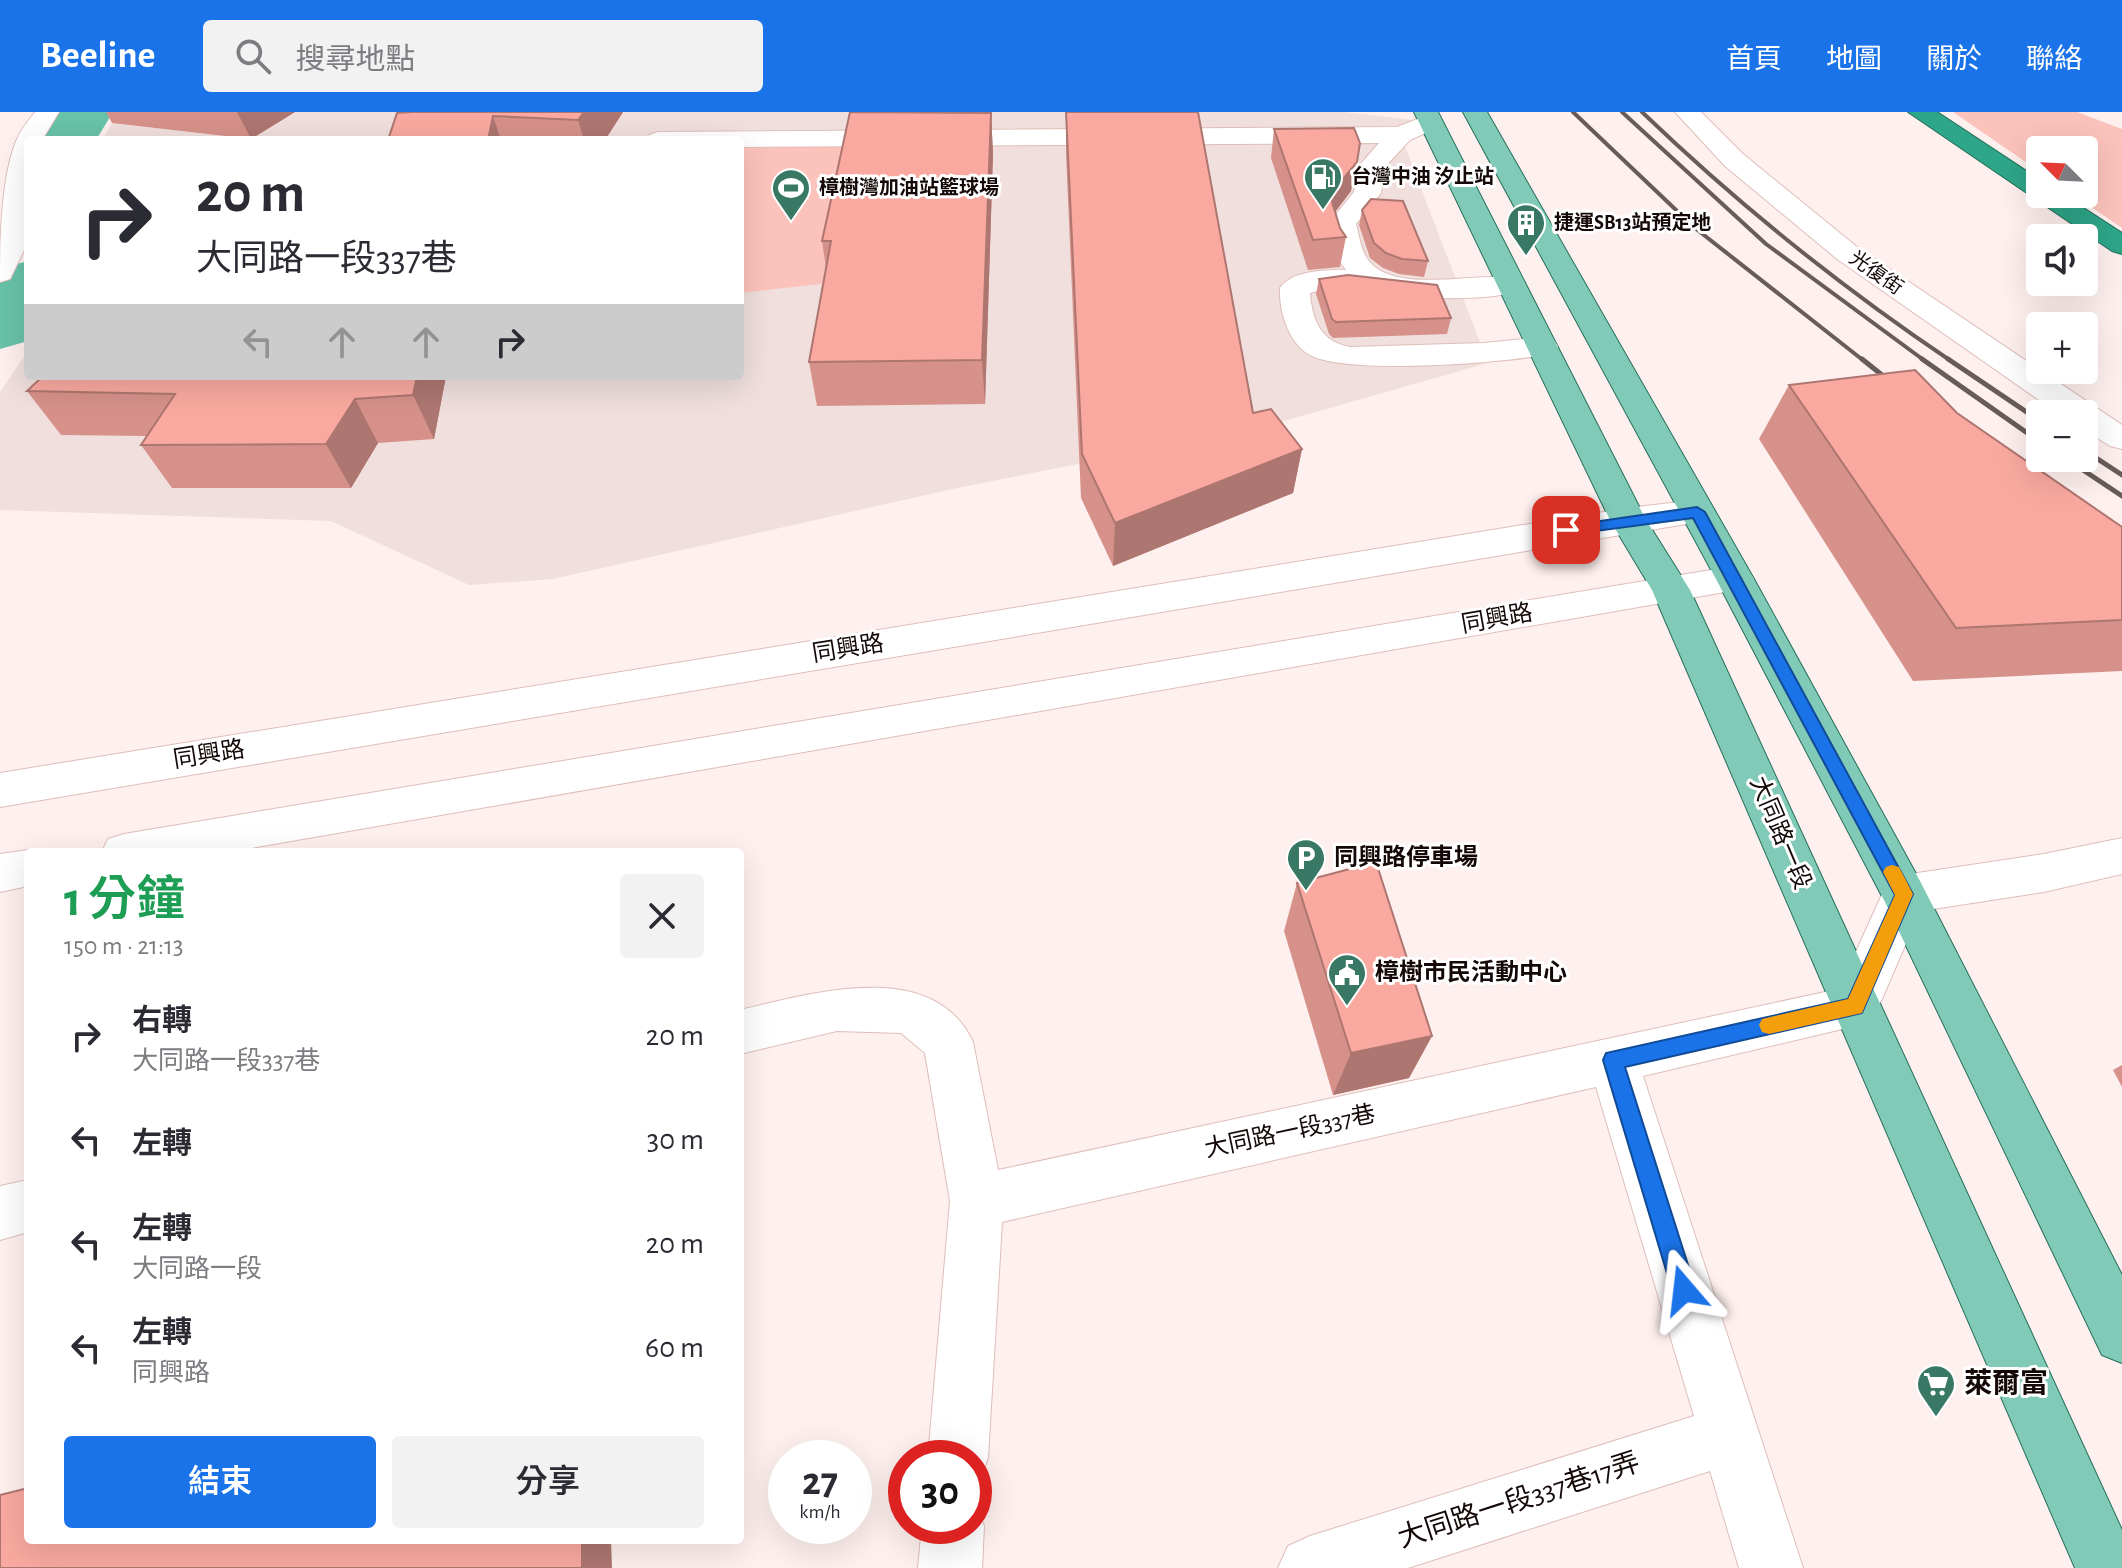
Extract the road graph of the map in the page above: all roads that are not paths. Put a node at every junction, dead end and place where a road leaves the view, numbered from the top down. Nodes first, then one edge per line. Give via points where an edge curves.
1 (47, 112) edge
2 (1345, 112) edge
3 (1687, 112) edge
4 (1920, 112) edge
5 (1478, 118) edge
6 (1419, 123) edge
7 (33, 136) edge
8 (744, 138) edge
9 (24, 159) edge
10 (2026, 183) edge
11 (2064, 208) edge
12 (2122, 245) edge
13 (0, 273) edge
14 (1378, 279) junction
15 (1511, 285) junction
16 (1542, 346) junction
17 (2060, 400) edge
18 (2098, 425) edge
19 (2122, 439) edge
20 (1697, 512) junction
21 (1628, 520) junction
22 (1735, 579) junction
23 (1671, 590) junction
24 (0, 790) edge
25 (148, 848) edge
26 (2122, 856) edge
27 (24, 869) edge
28 (0, 873) edge
29 (1904, 894) junction
30 (1855, 1007) junction
31 (744, 1031) edge
32 (1613, 1060) junction
33 (977, 1201) junction
34 (24, 1207) edge
35 (0, 1213) edge
36 (2122, 1335) edge
37 (1729, 1435) junction
38 (959, 1440) edge
39 (952, 1544) edge
40 (950, 1568) edge
41 (1310, 1568) edge
42 (1771, 1568) edge
43 (2107, 1568) edge

1 - 7 street
2 - 6 street
3 - 17 street, 光復街 via 1734,160 1847,253
4 - 10 highway
5 - 6 street
5 - 20 main road
6 - 8 street
6 - 14 street via 1371,167 1368,194 1342,224 1353,261
6 - 15 main road, 大同路一段
9 - 13 street via 16,237
11 - 12 highway
14 - 15 street via 1433,288
14 - 16 street via 1322,279 1295,288 1305,336 1325,350 1350,356
15 - 16 main road, 大同路一段
16 - 21 main road, 大同路一段
18 - 19 street, 光復街
20 - 21 street, 同興路
20 - 22 main road
21 - 23 main road, 大同路一段
21 - 24 street, 同興路
22 - 23 street, 同興路
22 - 29 main road
23 - 25 street, 同興路
23 - 30 main road, 大同路一段
26 - 29 street
27 - 28 street
29 - 30 street
29 - 36 main road
30 - 32 street, 大同路一段337巷
30 - 43 main road, 大同路一段
31 - 33 street via 837,1009 911,1012 948,1042
32 - 33 street, 大同路一段337巷
32 - 37 street
33 - 38 street
34 - 35 street
37 - 41 street, 大同路一段337巷17弄
37 - 42 street
39 - 40 street

